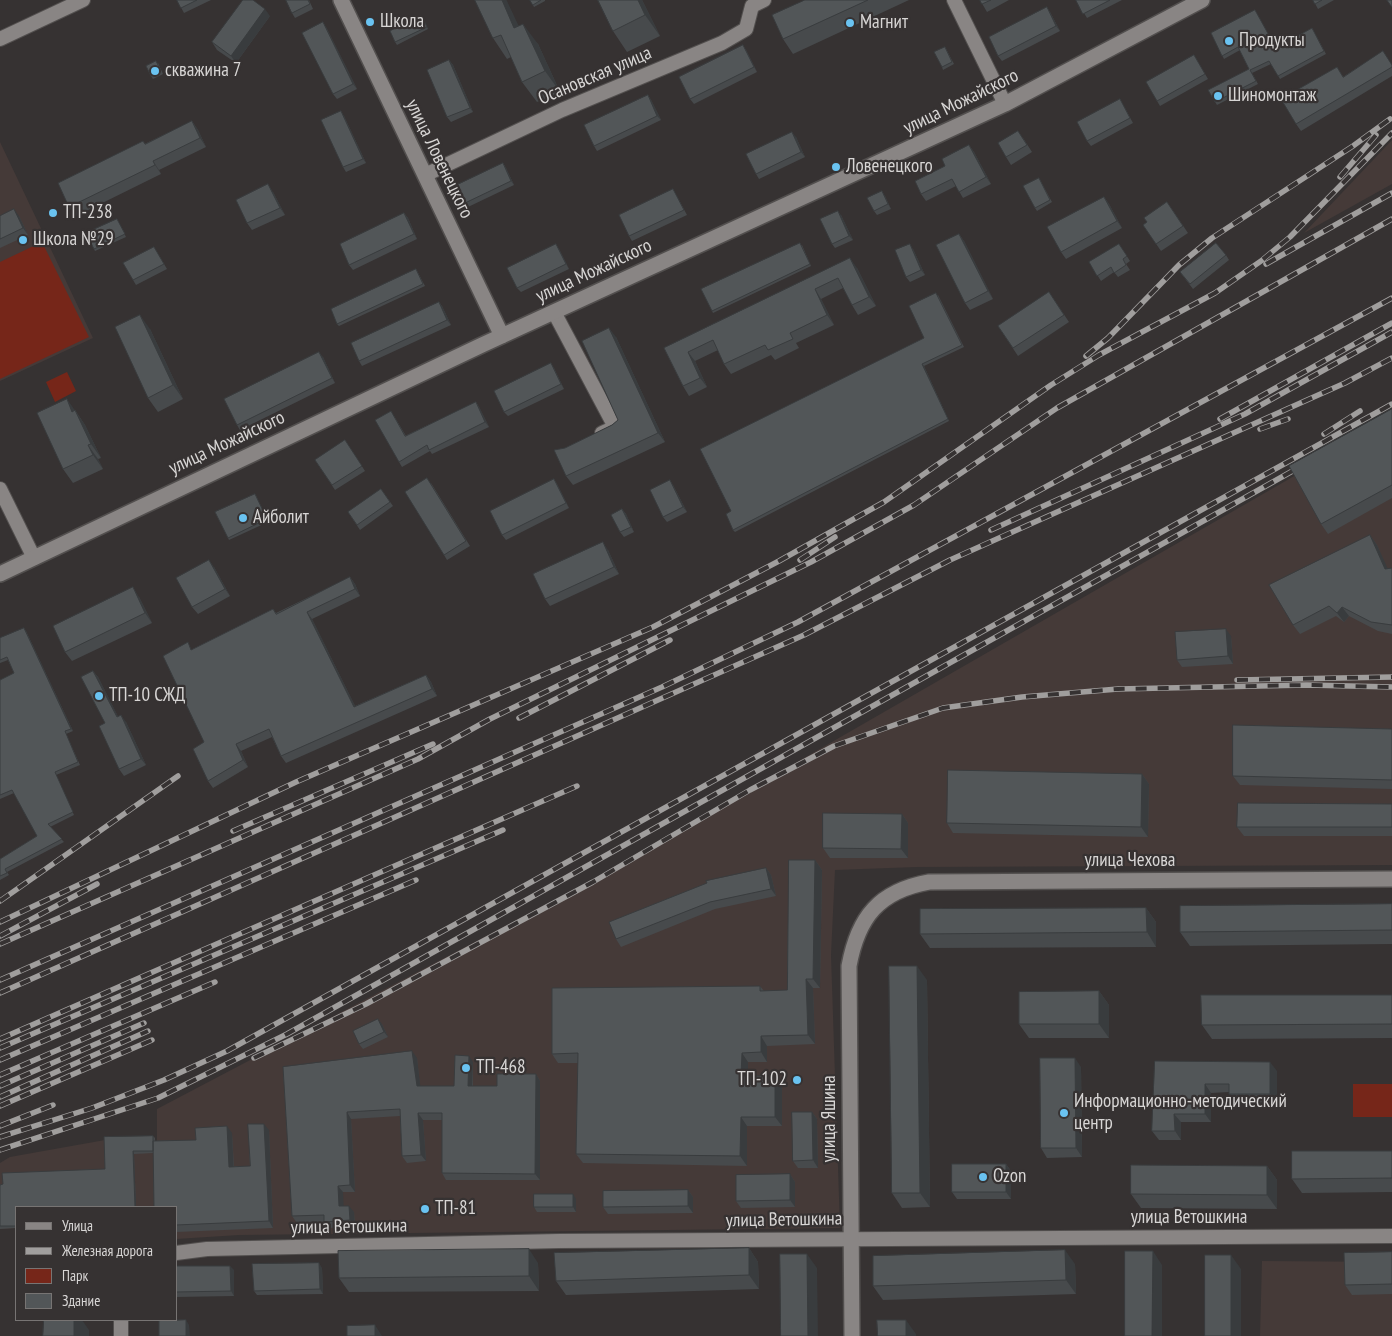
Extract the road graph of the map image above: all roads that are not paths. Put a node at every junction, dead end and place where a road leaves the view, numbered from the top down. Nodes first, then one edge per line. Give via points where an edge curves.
1 (83, 0) edge
2 (341, 0) edge
3 (764, 0) edge
4 (954, 0) edge
5 (1202, 0) edge
6 (0, 39) edge
7 (1005, 104) junction
8 (424, 175) junction
9 (554, 312) junction
10 (502, 336) junction
11 (592, 439) edge
12 (0, 489) edge
13 (34, 558) junction
14 (0, 574) edge
15 (1392, 879) edge
16 (874, 907) joint
17 (1392, 1236) edge
18 (851, 1238) junction
19 (178, 1253) edge
20 (121, 1321) edge
21 (121, 1336) edge
22 (852, 1336) edge

1 - 6 street
2 - 8 street, улица Ловенецкого
3 - 8 street, Осановская улица via 752,6 746,29 722,43 562,110
4 - 7 street
5 - 7 street, улица Можайского
7 - 9 street, улица Можайского
8 - 10 street, улица Ловенецкого
9 - 10 street, улица Можайского
9 - 11 street via 615,427
10 - 13 street, улица Можайского
12 - 13 street
13 - 14 street, улица Можайского
15 - 16 street, улица Чехова via 929,882 903,888
16 - 18 street, улица Яшина via 861,923 853,942 849,966
17 - 18 street, улица Ветошкина
18 - 19 street, улица Ветошкина via 519,1242 207,1249
18 - 22 street, улица Яшина
20 - 21 street

